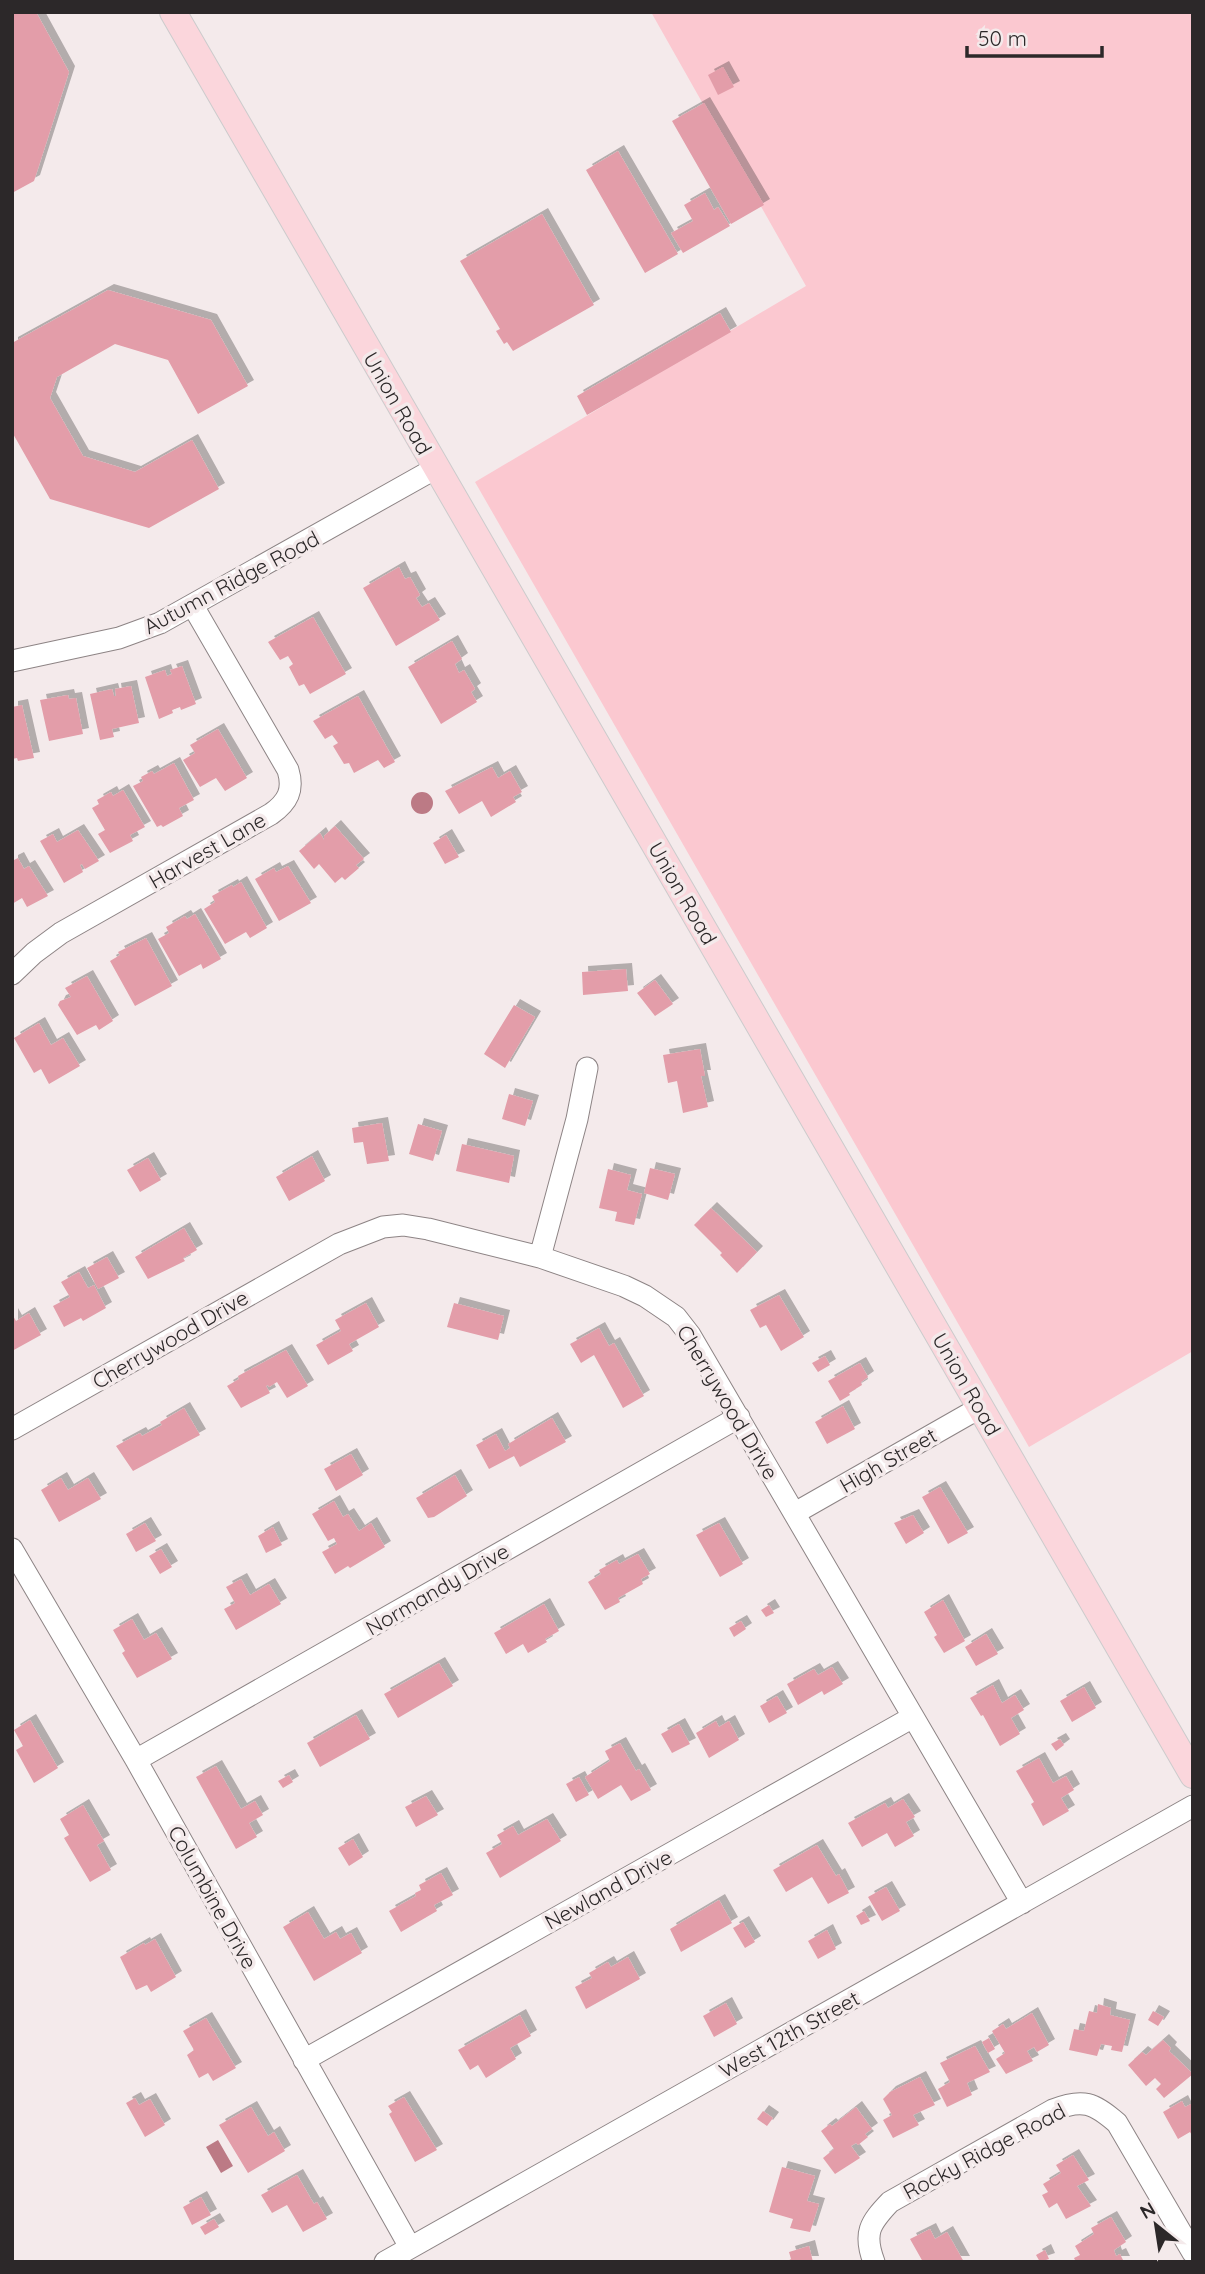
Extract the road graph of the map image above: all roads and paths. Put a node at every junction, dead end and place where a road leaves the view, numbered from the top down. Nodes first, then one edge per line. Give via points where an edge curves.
1 (173, 12) edge
2 (436, 468) junction
3 (193, 606) junction
4 (12, 661) edge
5 (12, 974) edge
6 (587, 1068) dead end
7 (540, 1258) junction
8 (981, 1407) junction
9 (739, 1417) junction
10 (12, 1429) edge
11 (795, 1513) junction
12 (12, 1549) edge
13 (913, 1717) junction
14 (136, 1760) junction
15 (1193, 1775) edge
16 (1193, 1806) edge
17 (1022, 1903) junction
18 (304, 2060) junction
19 (410, 2247) junction
20 (1193, 2253) edge
21 (385, 2262) edge
22 (874, 2262) edge

1 - 2 main road, Union Road
2 - 3 street, Autumn Ridge Road
2 - 8 main road, Union Road
3 - 4 street, Autumn Ridge Road via 139,632
3 - 5 street, Harvest Lane via 288,770 291,789 287,799 271,814 61,933
6 - 7 street
7 - 9 street, Cherrywood Drive via 624,1286 676,1317
7 - 10 street, Cherrywood Drive via 428,1228 403,1225 363,1233
8 - 11 street, High Street
8 - 15 main road, Union Road
9 - 11 street, Cherrywood Drive
9 - 14 street, Normandy Drive
11 - 13 street, Cherrywood Drive
12 - 14 street, Columbine Drive
13 - 17 street, Cherrywood Drive
13 - 18 street, Newland Drive
14 - 18 street, Columbine Drive
16 - 17 street, West 12th Street
17 - 19 street, West 12th Street
18 - 19 street, Columbine Drive
19 - 21 street, West 12th Street
20 - 22 street, Rocky Ridge Road via 1117,2123 1099,2108 1071,2103 890,2202 873,2220 868,2245

